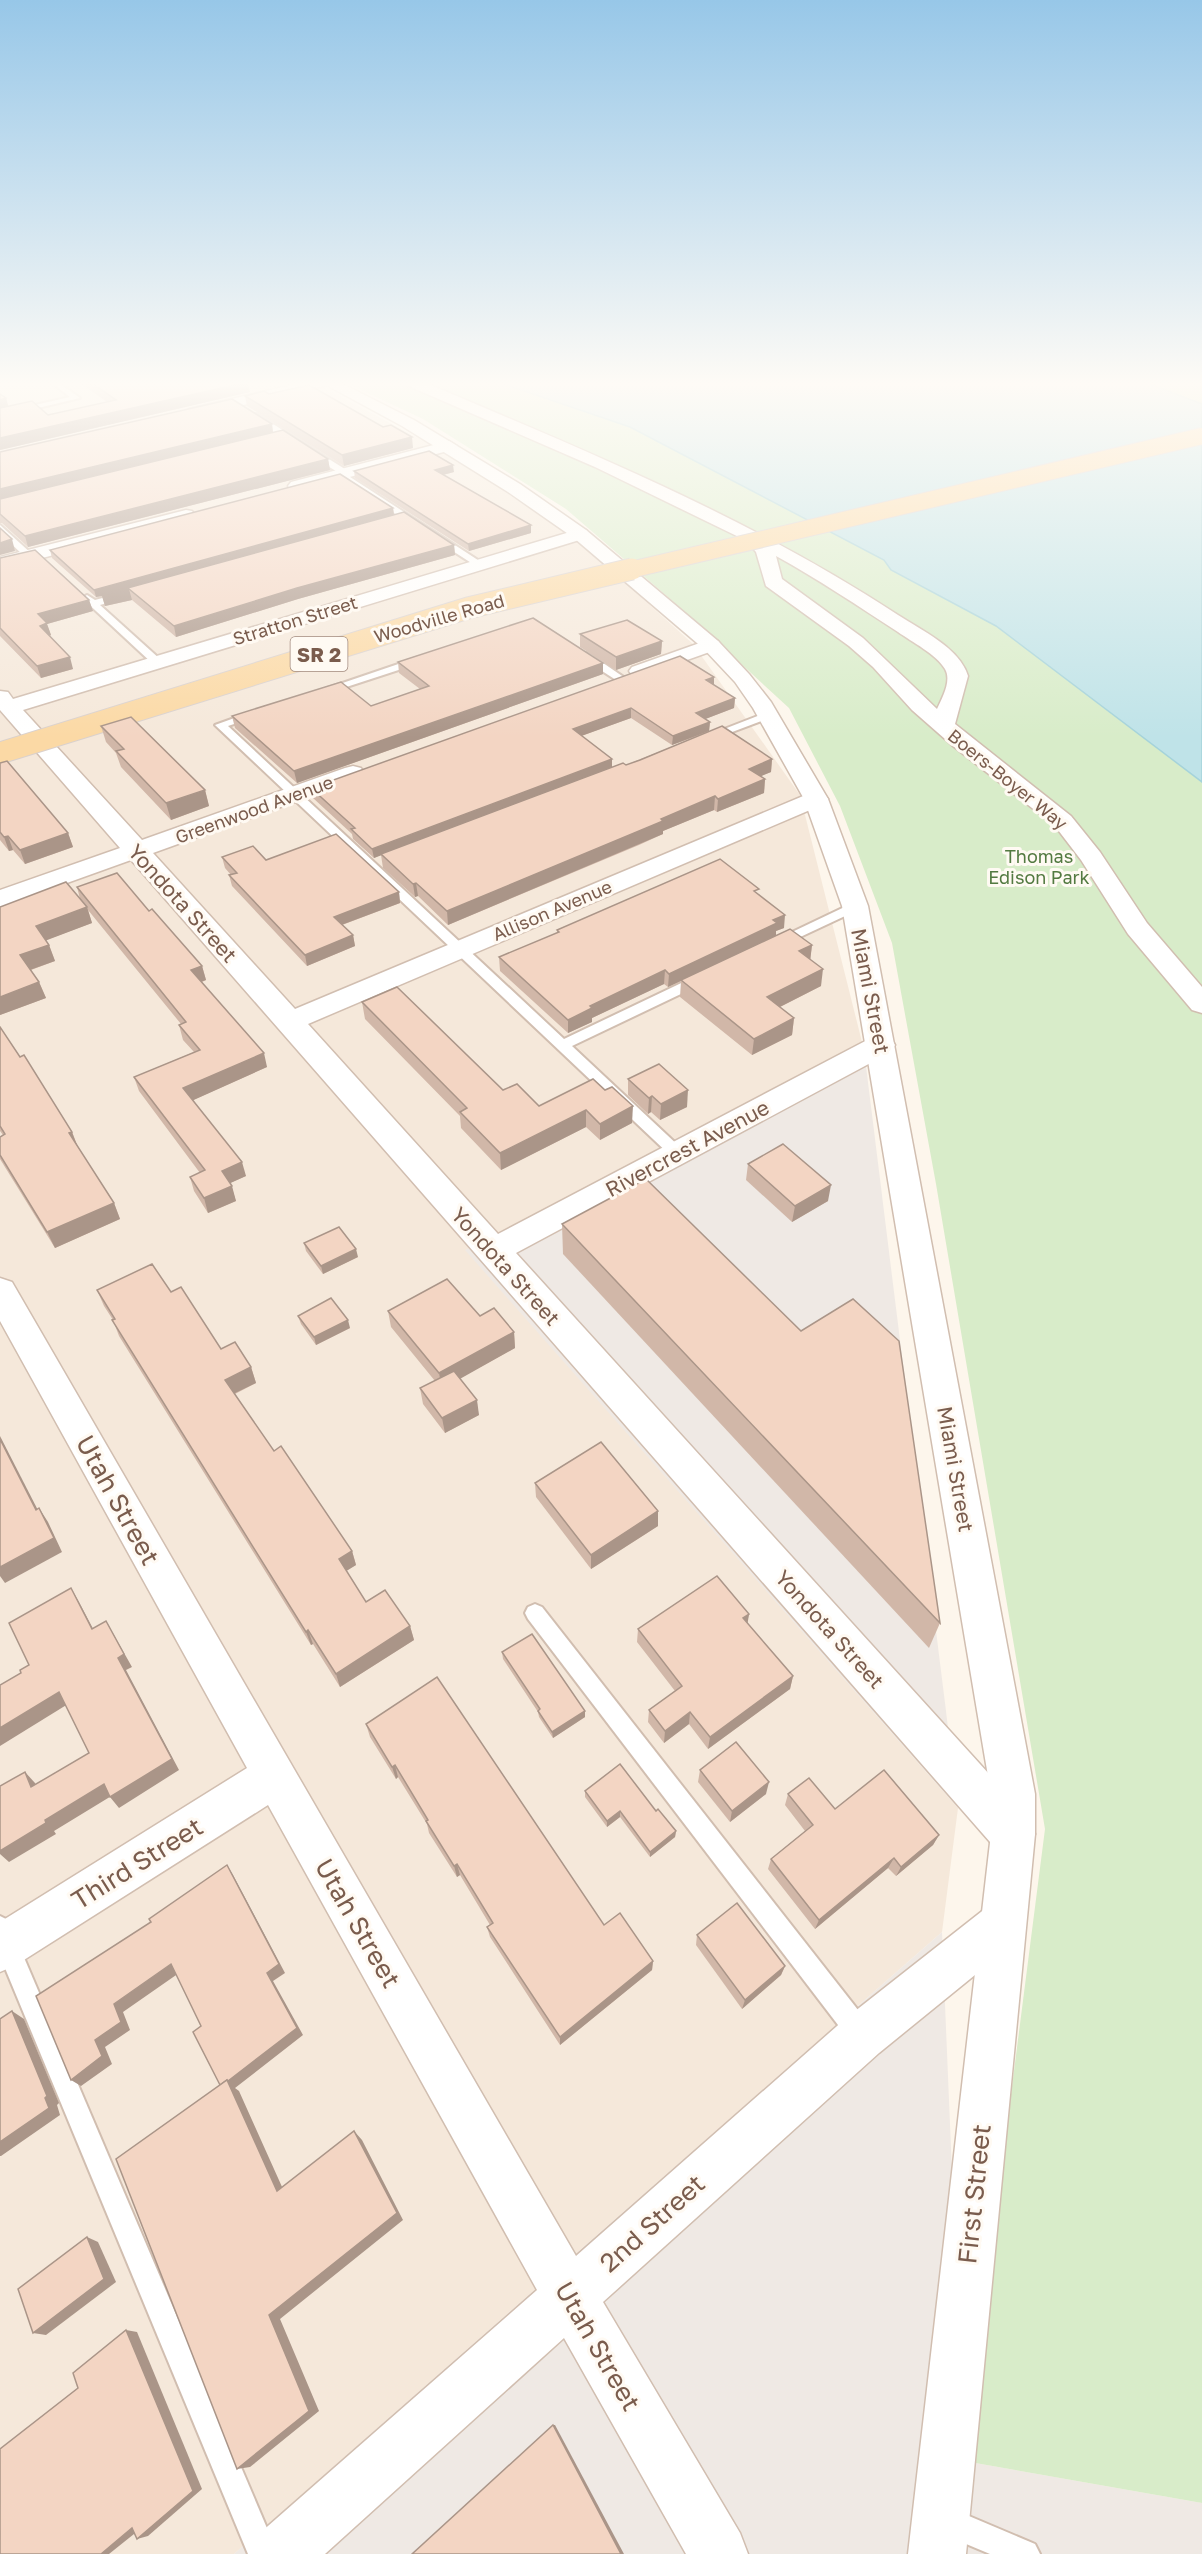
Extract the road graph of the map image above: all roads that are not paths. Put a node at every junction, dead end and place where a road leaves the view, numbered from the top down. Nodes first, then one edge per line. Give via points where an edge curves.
1 (381, 500) edge
2 (530, 500) edge
3 (676, 500) edge
4 (894, 500) edge
5 (913, 500) edge
6 (206, 510) edge
7 (406, 517) junction
8 (395, 520) edge
9 (0, 528) edge
10 (580, 534) junction
11 (753, 538) junction
12 (37, 556) junction
13 (634, 562) junction
14 (0, 563) edge
15 (479, 564) junction
16 (77, 589) edge
17 (137, 591) edge
18 (93, 604) junction
19 (711, 645) junction
20 (573, 648) edge
21 (434, 656) edge
22 (157, 662) junction
23 (620, 678) junction
24 (598, 686) edge
25 (310, 696) edge
26 (5, 702) edge
27 (265, 710) edge
28 (768, 715) junction
29 (944, 726) junction
30 (0, 738) edge
31 (691, 745) edge
32 (0, 753) edge
33 (374, 766) edge
34 (295, 794) junction
35 (816, 799) junction
36 (137, 850) junction
37 (0, 899) edge
38 (855, 906) junction
39 (460, 949) junction
40 (760, 951) edge
41 (718, 971) edge
42 (1202, 1004) edge
43 (289, 1022) junction
44 (881, 1045) junction
45 (561, 1046) junction
46 (677, 1153) junction
47 (493, 1251) junction
48 (0, 1291) edge
49 (535, 1613) dead end
50 (274, 1776) junction
51 (1013, 1834) junction
52 (1002, 1924) junction
53 (2, 1941) edge
54 (862, 2036) junction
55 (570, 2297) junction
56 (939, 2537) edge
57 (263, 2554) edge
58 (281, 2554) edge
59 (719, 2554) edge
60 (1024, 2554) edge

1 - 7 lane
2 - 10 street, Miami Street
3 - 11 street, Boers-Boyer Way
4 - 13 main road, SR 2
5 - 13 main road, SR 2, bridge
6 - 12 street
7 - 8 lane
7 - 15 lane
9 - 12 lane
10 - 15 street, Stratton Street
10 - 19 street, Miami Street
11 - 29 street, Boers-Boyer Way via 767,553 773,582 856,642
11 - 29 street, Boers-Boyer Way via 855,595 956,669 959,680 944,715
12 - 14 street
13 - 30 main road, Woodville Road / SR 2 via 427,607
13 - 32 main road, Woodville Road / SR 2, bridge via 438,616
15 - 22 street, Stratton Street
16 - 18 lane
17 - 18 lane
18 - 22 lane
19 - 23 street
19 - 28 street, Miami Street via 742,678
20 - 23 lane
21 - 25 lane
22 - 26 street, Stratton Street
23 - 24 street
26 - 36 street, Yondota Street
27 - 34 lane via 220,724
28 - 31 lane
28 - 35 street, Miami Street
29 - 42 street, Boers-Boyer Way via 1063,821 1137,928
33 - 34 street, Greenwood Avenue
34 - 36 street, Greenwood Avenue
34 - 39 lane via 377,864
35 - 38 street, Miami Street
35 - 39 street, Allison Avenue
36 - 37 street, Greenwood Avenue
36 - 43 street, Yondota Street
38 - 40 lane
38 - 44 street, Miami Street
39 - 43 street, Allison Avenue
39 - 45 lane
41 - 45 lane
43 - 47 street, Yondota Street
44 - 46 street, Rivercrest Avenue
44 - 51 street, Miami Street via 1011,1782
45 - 46 lane
46 - 47 street, Rivercrest Avenue
47 - 51 street, Yondota Street
48 - 50 street, Utah Street
49 - 54 lane
50 - 53 street, Third Street
50 - 55 street, Utah Street
51 - 52 street, First Street
52 - 54 street, 2nd Street
52 - 56 street, First Street
53 - 57 lane
54 - 55 street, 2nd Street
55 - 58 street, 2nd Street
55 - 59 street, Utah Street
56 - 60 lane

